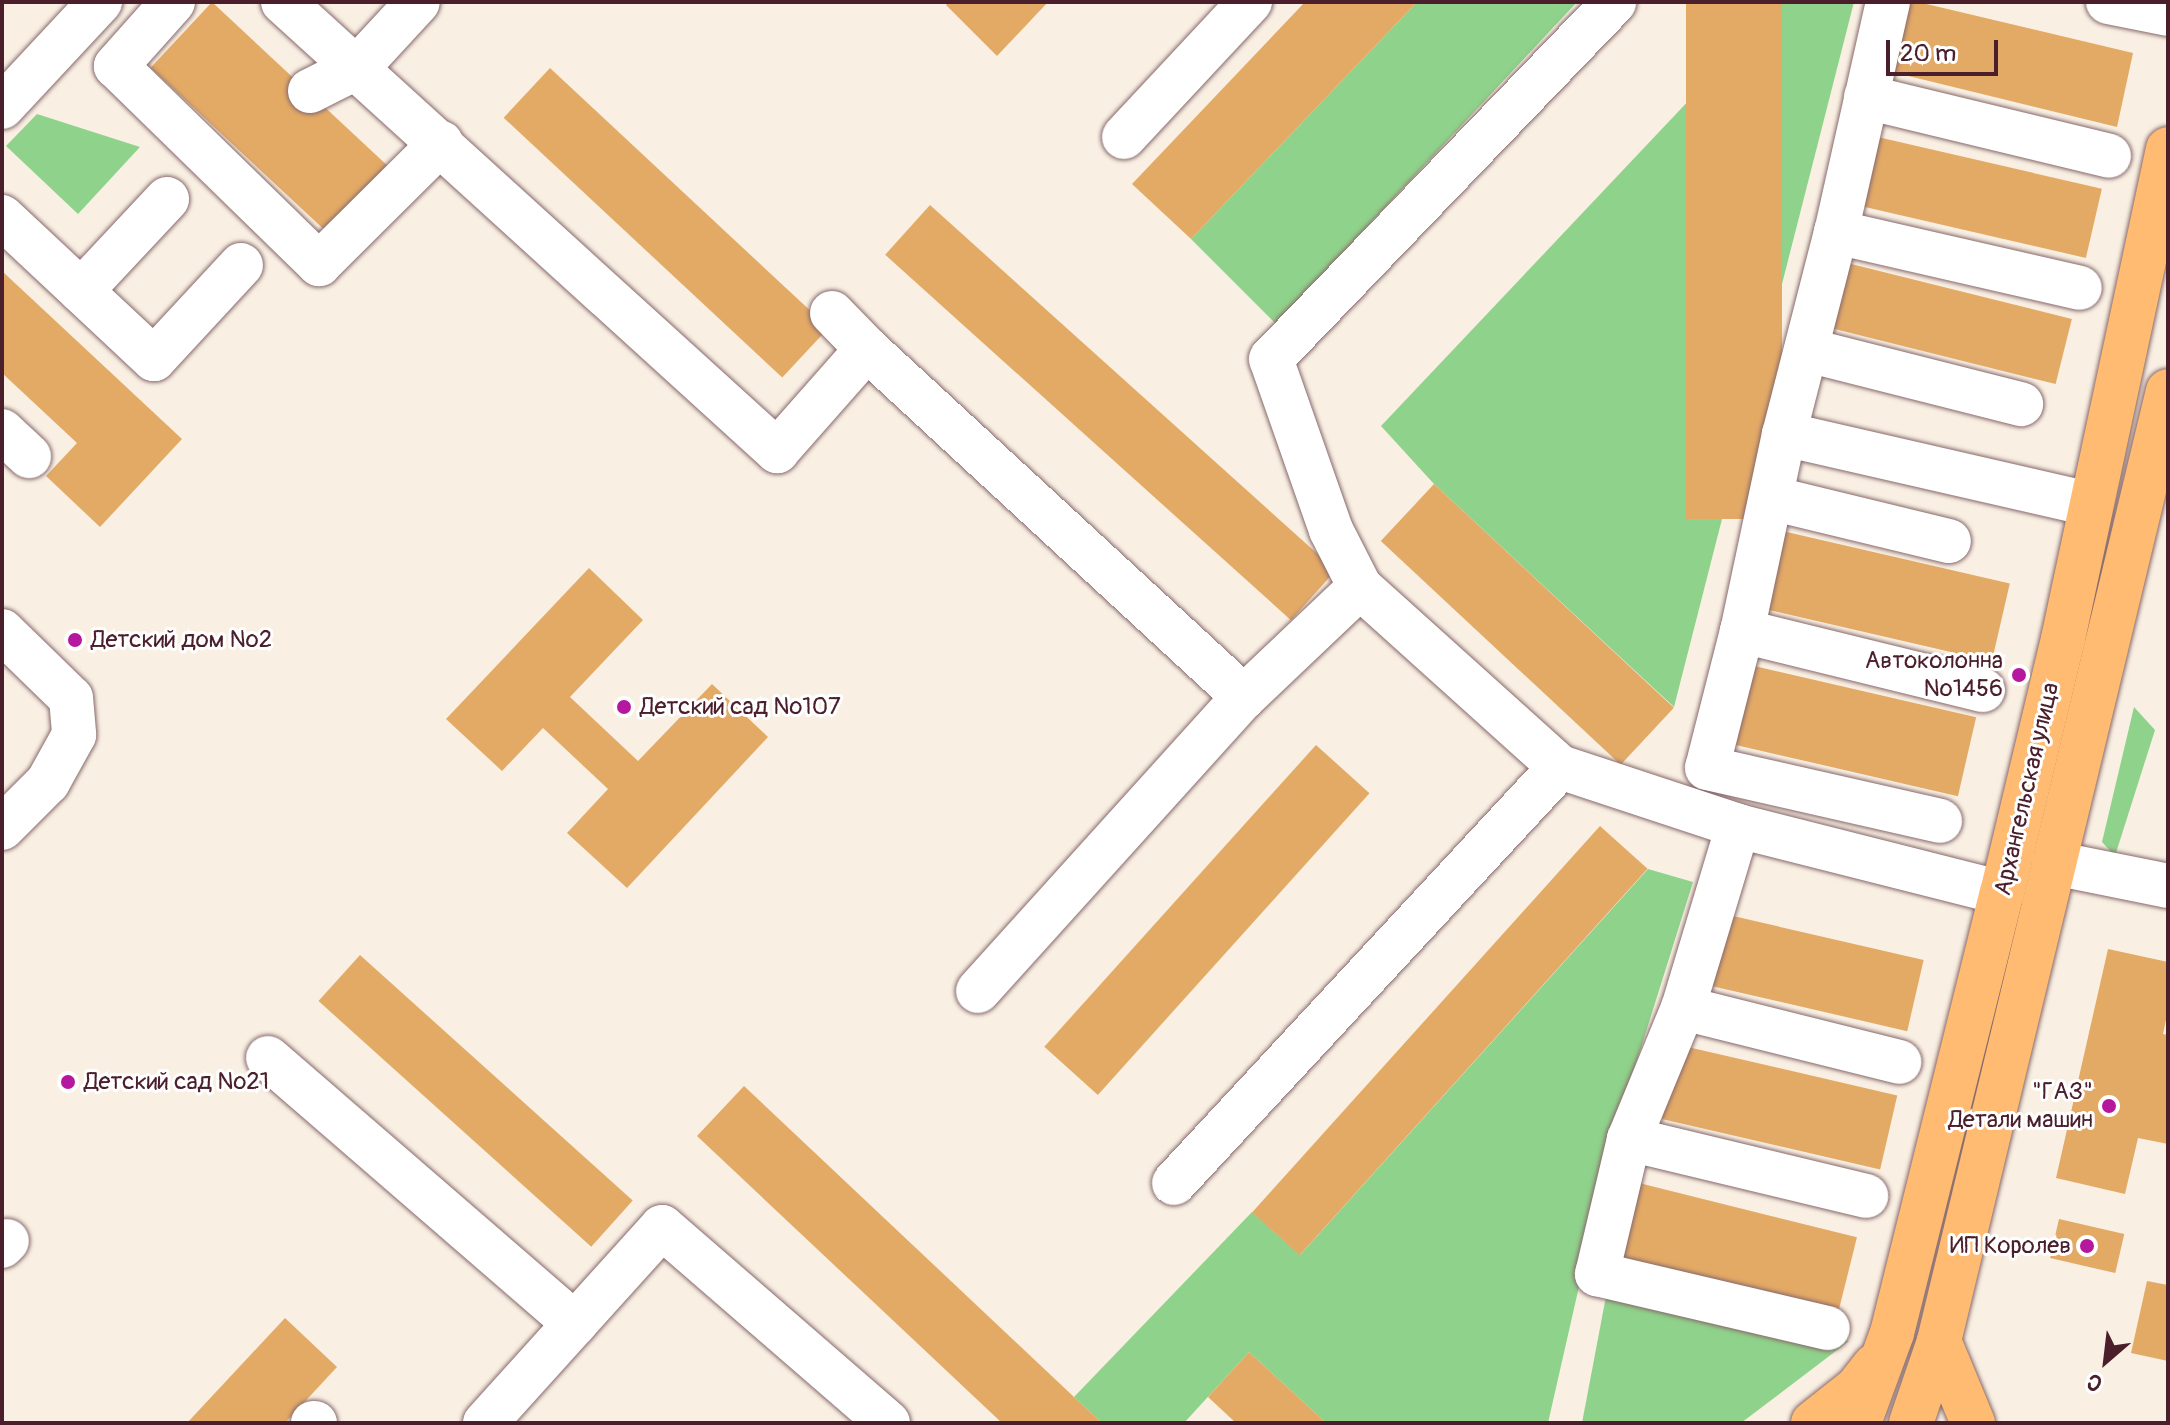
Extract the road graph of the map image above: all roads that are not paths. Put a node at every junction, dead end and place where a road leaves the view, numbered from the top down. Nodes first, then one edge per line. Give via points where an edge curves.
1 (100, 2) edge
2 (173, 2) edge
3 (283, 2) edge
4 (418, 2) edge
5 (1250, 2) edge
6 (1614, 2) edge
7 (1888, 2) edge
8 (2108, 2) edge
9 (2168, 14) edge
10 (358, 67) junction
11 (310, 91) dead end
12 (1866, 97) junction
13 (2, 107) edge
14 (1124, 137) dead end
15 (441, 143) junction
16 (2168, 149) edge
17 (2109, 156) dead end
18 (167, 199) dead end
19 (2, 217) edge
20 (1836, 232) junction
21 (241, 265) dead end
22 (2080, 288) dead end
23 (81, 291) junction
24 (832, 313) dead end
25 (867, 349) junction
26 (1807, 350) junction
27 (2168, 391) edge
28 (2021, 404) dead end
29 (1784, 434) junction
30 (1771, 498) junction
31 (2090, 504) junction
32 (1949, 541) dead end
33 (1360, 587) junction
34 (2, 631) edge
35 (1742, 631) junction
36 (1983, 690) dead end
37 (1244, 697) junction
38 (1560, 767) junction
39 (1940, 821) dead end
40 (1738, 826) junction
41 (2, 828) edge
42 (2054, 863) junction
43 (2168, 886) edge
44 (2002, 893) junction
45 (978, 991) dead end
46 (1683, 1008) junction
47 (268, 1058) dead end
48 (1899, 1062) dead end
49 (1629, 1139) junction
50 (1174, 1183) dead end
51 (1866, 1196) dead end
52 (575, 1324) junction
53 (1828, 1328) dead end
54 (1892, 1333) junction
55 (1939, 1341) junction
56 (861, 1414) edge
57 (485, 1423) edge
58 (1813, 1423) edge
59 (1859, 1423) edge
60 (1911, 1423) edge
61 (1973, 1423) edge

1 - 13 lane
2 - 15 lane via 116,66 319,264
3 - 10 lane
4 - 10 lane
5 - 14 lane
6 - 33 lane via 1271,359 1331,530
7 - 12 lane
8 - 9 lane
10 - 11 lane
10 - 15 lane
12 - 17 lane
12 - 20 lane
15 - 25 lane via 777,451
16 - 31 main road, Архангельская улица
18 - 23 lane
19 - 23 lane
20 - 22 lane
20 - 26 lane
21 - 23 lane via 154,359
24 - 25 lane
25 - 37 lane
26 - 28 lane
26 - 29 lane
27 - 42 main road, Архангельская улица
29 - 30 lane
29 - 31 lane
30 - 32 lane
30 - 35 lane
31 - 44 main road, Архангельская улица
33 - 37 lane
33 - 38 lane
34 - 41 lane via 71,698 74,735 48,782
35 - 36 lane
35 - 39 lane via 1707,768
37 - 45 lane
38 - 40 lane
38 - 50 lane
40 - 44 lane
40 - 46 lane
42 - 43 lane
42 - 55 main road, Архангельская улица
44 - 54 main road, Архангельская улица
46 - 48 lane
46 - 49 lane
47 - 52 lane
49 - 51 lane
49 - 53 lane via 1597,1274
52 - 56 lane via 662,1227
52 - 57 lane
54 - 58 main road via 1857,1388
54 - 59 main road, Архангельская улица
55 - 60 main road, Архангельская улица
55 - 61 main road

